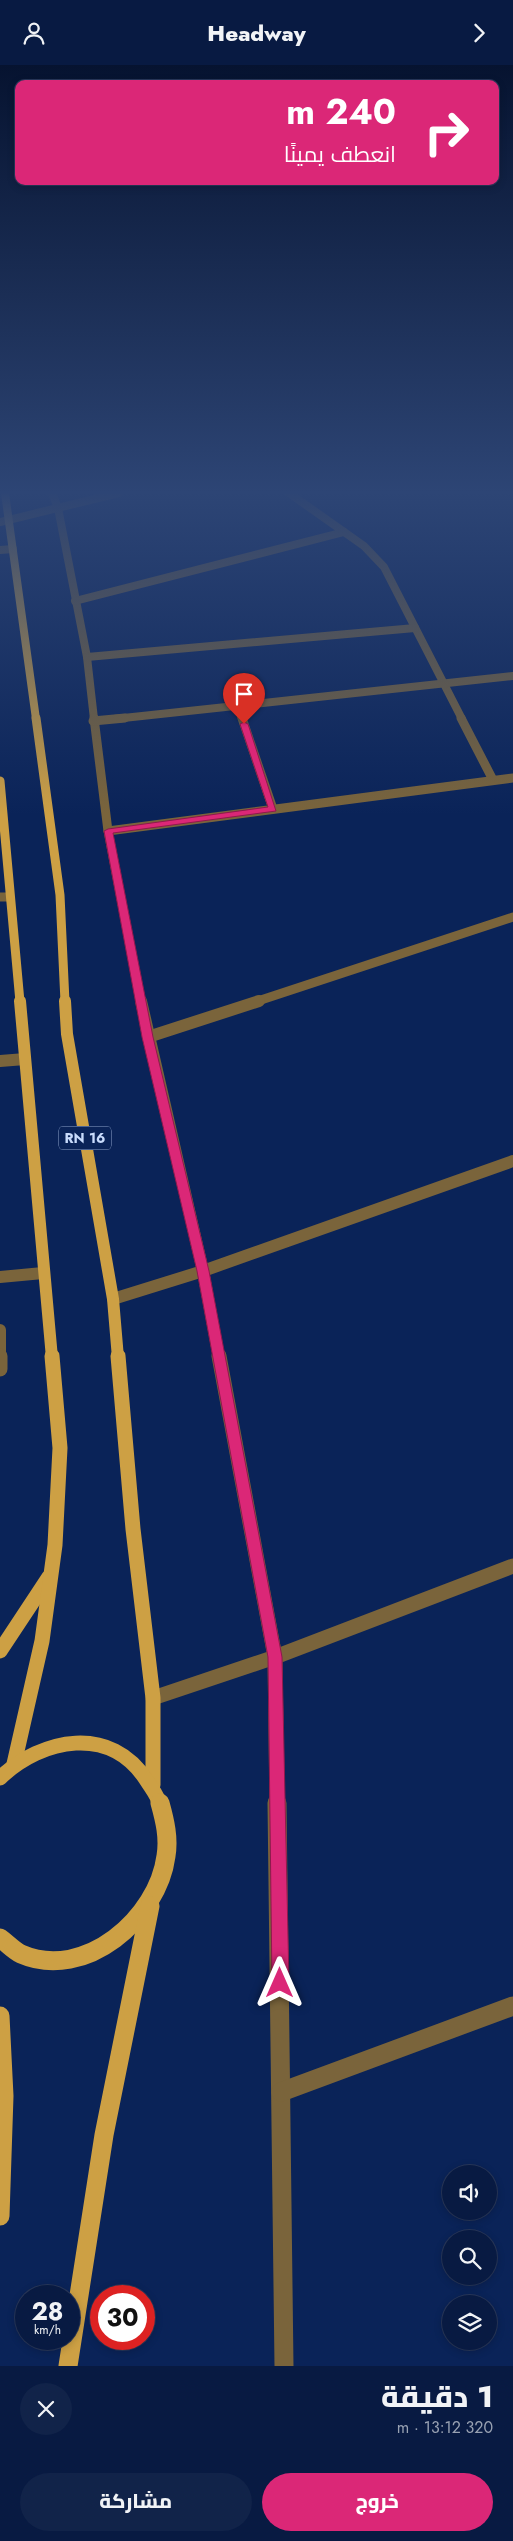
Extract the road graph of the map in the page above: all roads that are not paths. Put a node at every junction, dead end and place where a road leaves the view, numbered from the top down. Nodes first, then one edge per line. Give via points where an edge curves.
1 (20, 600) edge
2 (401, 600) edge
3 (75, 601) edge
4 (415, 628) junction
5 (86, 657) junction
6 (513, 676) edge
7 (444, 685) junction
8 (238, 707) junction
9 (93, 721) junction
10 (513, 777) edge
11 (493, 780) junction
12 (0, 781) edge
13 (273, 809) junction
14 (108, 831) junction
15 (5, 897) edge
16 (513, 917) edge
17 (148, 1037) junction
18 (25, 1059) junction
19 (0, 1061) edge
20 (513, 1161) edge
21 (203, 1271) junction
22 (43, 1273) junction
23 (0, 1277) edge
24 (113, 1299) junction
25 (0, 1330) edge
26 (0, 1369) edge
27 (513, 1566) edge
28 (52, 1573) junction
29 (0, 1651) edge
30 (275, 1657) junction
31 (152, 1698) junction
32 (14, 1763) junction
33 (0, 1778) edge
34 (153, 1785) junction
35 (152, 1901) junction
36 (0, 1938) edge
37 (513, 2005) edge
38 (0, 2016) edge
39 (281, 2092) junction
40 (0, 2216) edge
41 (68, 2366) edge
42 (284, 2366) edge

1 - 24 main road, RN 16 via 60,895 66,1034
2 - 4 street
3 - 5 street
4 - 5 street
4 - 7 street
5 - 9 street
6 - 7 street
7 - 8 street
7 - 11 street
8 - 9 street
8 - 13 street
9 - 14 street
10 - 11 street
11 - 13 street
12 - 15 main road
13 - 14 street
14 - 17 street
15 - 18 main road
16 - 17 street
17 - 21 street
18 - 19 street
18 - 22 main road
20 - 21 street
21 - 24 street
21 - 30 street
22 - 23 street
22 - 28 main road via 60,1447
24 - 31 main road, RN 16
25 - 26 street
27 - 30 street
28 - 29 main road
28 - 32 main road via 42,1641
30 - 31 street
30 - 39 street
31 - 34 main road, RN 16
32 - 33 main road
32 - 34 main road via 43,1747 74,1741 105,1746 125,1757
34 - 35 main road via 164,1811 168,1841 164,1871
35 - 36 main road via 127,1933 94,1953 57,1961 21,1954
35 - 41 main road via 112,2079
37 - 39 street
38 - 40 main road via 4,2096
39 - 42 street

